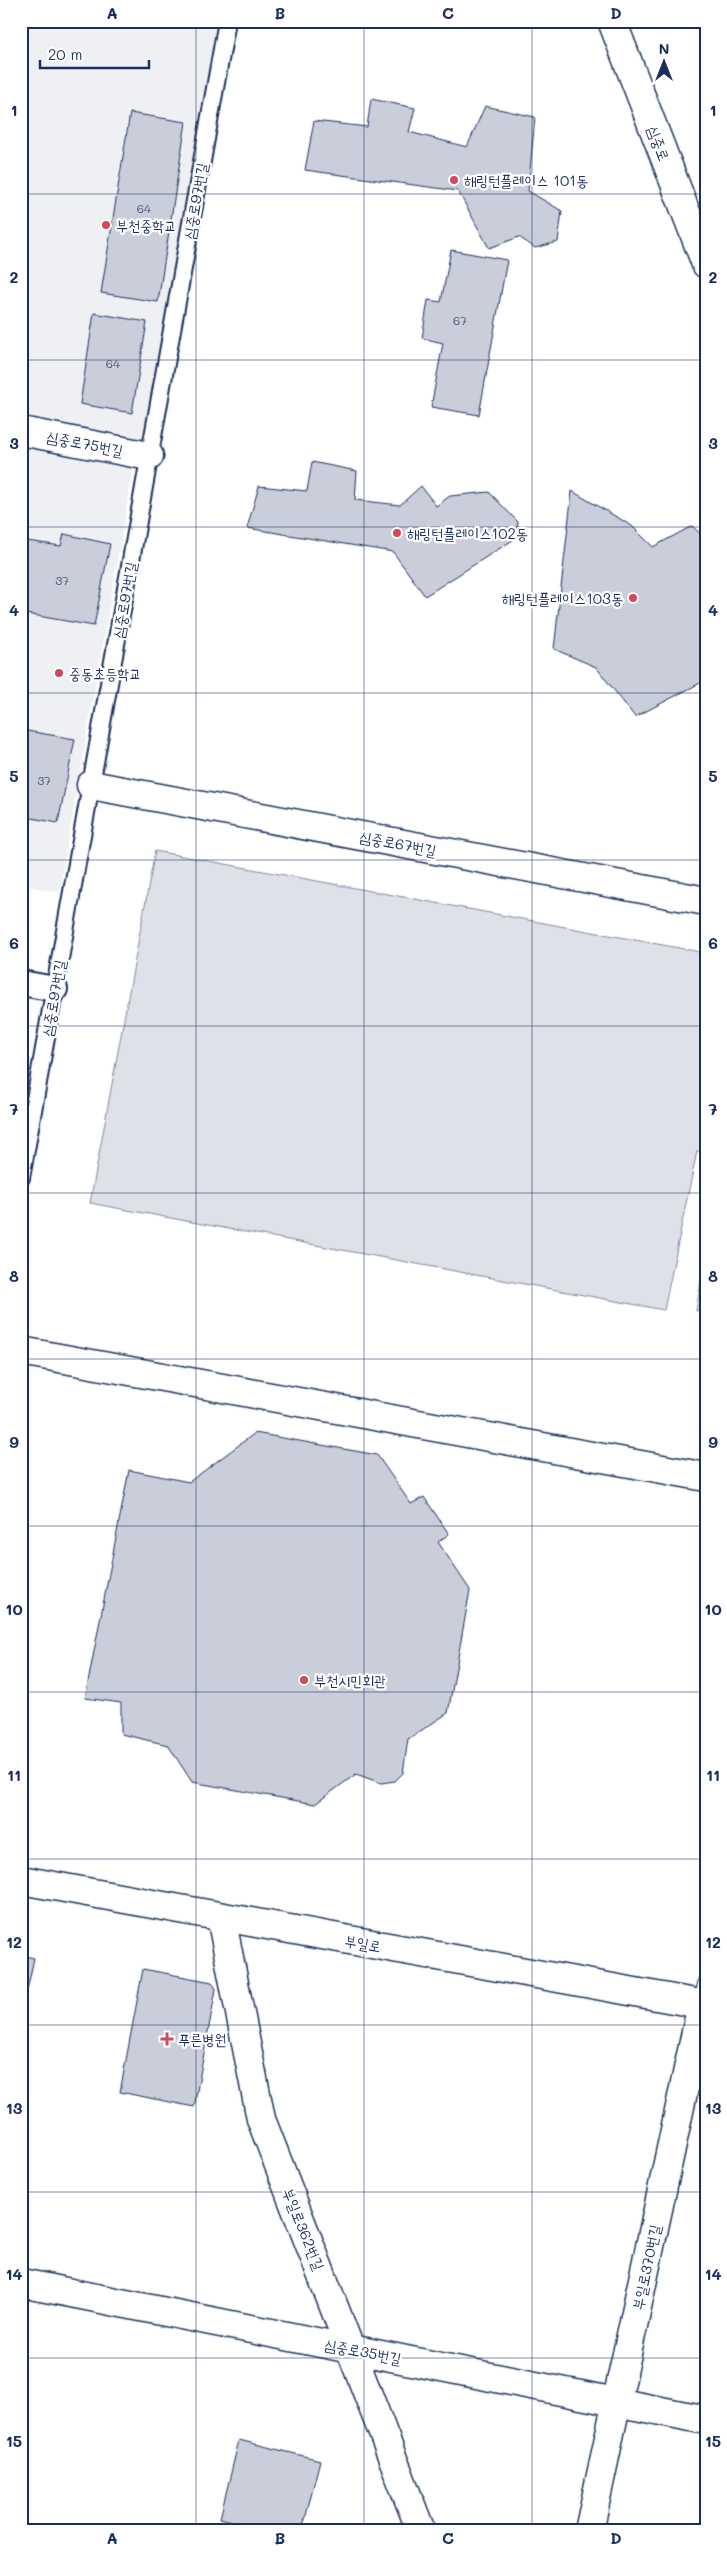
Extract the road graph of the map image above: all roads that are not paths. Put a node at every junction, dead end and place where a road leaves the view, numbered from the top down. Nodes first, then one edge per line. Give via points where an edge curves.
1 (227, 21) edge
2 (612, 21) edge
3 (706, 264) edge
4 (21, 431) edge
5 (149, 456) junction
6 (91, 785) junction
7 (706, 901) edge
8 (21, 983) edge
9 (55, 989) junction
10 (21, 1178) edge
11 (21, 1351) edge
12 (706, 1477) edge
13 (21, 1880) edge
14 (220, 1917) junction
15 (705, 1997) edge
16 (21, 2283) edge
17 (352, 2349) junction
18 (617, 2402) junction
19 (706, 2420) edge
20 (420, 2531) edge
21 (589, 2531) edge

1 - 5 lane, 심중로97번길
2 - 3 street, 심중로
4 - 5 street, 심중로75번길
5 - 6 lane, 심중로97번길
6 - 7 street, 심중로67번길
6 - 9 lane, 심중로97번길
8 - 9 street
9 - 10 lane, 심중로97번길
11 - 12 street
13 - 14 street, 부일로
14 - 15 street, 부일로
14 - 17 street, 부일로362번길 via 261,2119
15 - 18 street, 부일로370번길
16 - 17 street, 심중로35번길
17 - 18 street, 심중로35번길
17 - 20 street, 부일로362번길
18 - 19 street, 심중로35번길
18 - 21 street, 부일로370번길

